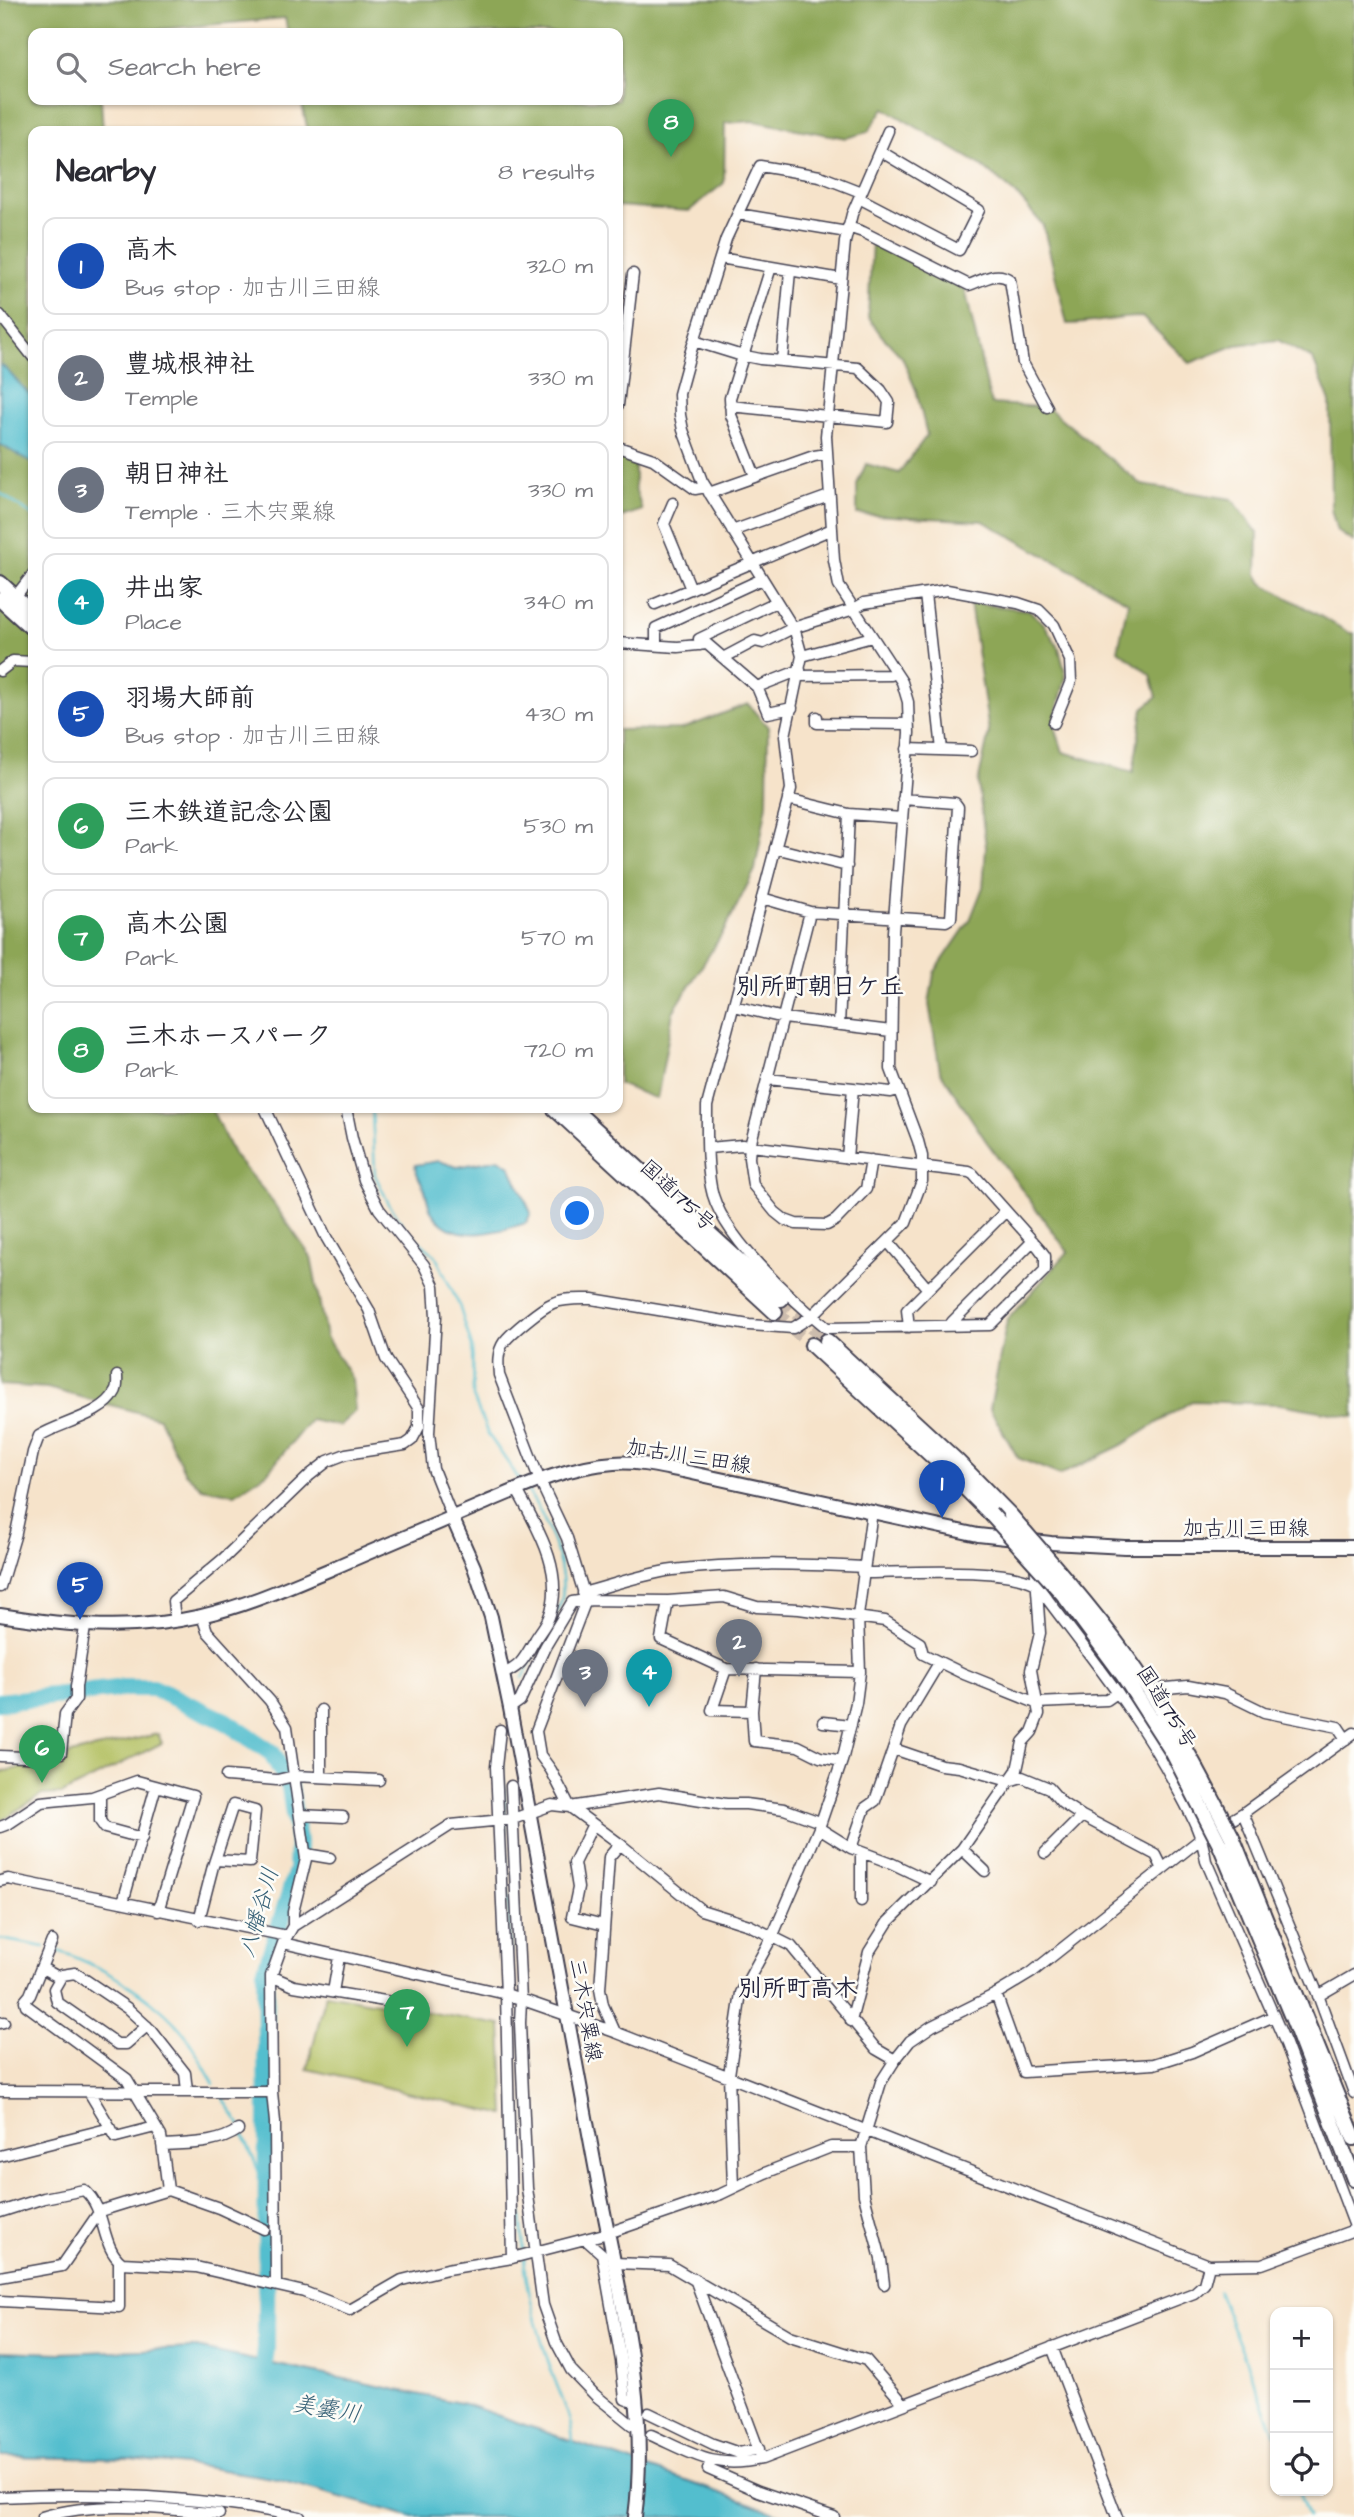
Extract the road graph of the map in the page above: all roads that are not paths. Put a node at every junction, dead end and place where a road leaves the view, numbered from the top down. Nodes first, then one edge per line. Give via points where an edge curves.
1 (888, 131) dead end
2 (880, 151) junction
3 (860, 195) junction
4 (738, 214) junction
5 (848, 230) junction
6 (720, 258) junction
7 (771, 267) junction
8 (790, 271) junction
9 (633, 274) dead end
10 (841, 279) junction
11 (0, 315) edge
12 (694, 341) junction
13 (28, 351) edge
14 (743, 356) junction
15 (623, 361) edge
16 (782, 361) junction
17 (833, 366) junction
18 (730, 406) junction
19 (1047, 407) dead end
20 (828, 417) junction
21 (623, 449) edge
22 (827, 454) junction
23 (755, 476) junction
24 (707, 490) junction
25 (829, 496) junction
26 (673, 503) dead end
27 (832, 529) junction
28 (732, 531) junction
29 (752, 564) junction
30 (28, 579) edge
31 (762, 579) junction
32 (0, 583) edge
33 (691, 589) junction
34 (925, 594) junction
35 (776, 601) junction
36 (5, 603) edge
37 (655, 604) dead end
38 (854, 608) junction
39 (28, 611) edge
40 (28, 624) edge
41 (793, 628) junction
42 (873, 637) junction
43 (623, 643) edge
44 (656, 645) junction
45 (700, 645) junction
46 (802, 656) junction
47 (723, 658) junction
48 (28, 662) edge
49 (0, 671) edge
50 (895, 672) junction
51 (799, 673) junction
52 (757, 687) junction
53 (792, 708) junction
54 (817, 717) dead end
55 (1054, 723) dead end
56 (908, 724) junction
57 (907, 749) junction
58 (943, 750) junction
59 (971, 751) dead end
60 (788, 799) junction
61 (903, 799) junction
62 (849, 814) junction
63 (902, 818) junction
64 (775, 848) junction
65 (847, 866) junction
66 (762, 898) junction
67 (810, 912) junction
68 (844, 914) junction
69 (894, 918) junction
70 (734, 1006) junction
71 (784, 1018) junction
72 (839, 1025) junction
73 (891, 1031) junction
74 (768, 1079) junction
75 (853, 1088) junction
76 (898, 1090) junction
77 (267, 1113) edge
78 (347, 1113) edge
79 (570, 1115) edge
80 (750, 1146) junction
81 (708, 1148) junction
82 (847, 1158) junction
83 (871, 1160) junction
84 (922, 1167) junction
85 (1006, 1211) junction
86 (1033, 1241) junction
87 (888, 1242) junction
88 (928, 1289) junction
89 (778, 1305) tunnel mouth
90 (812, 1316) junction
91 (952, 1326) junction
92 (909, 1327) junction
93 (117, 1376) dead end
94 (430, 1395) junction
95 (412, 1397) junction
96 (527, 1486) junction
97 (872, 1511) junction
98 (452, 1517) junction
99 (1354, 1547) edge
100 (1035, 1558) dead end
101 (863, 1570) junction
102 (1036, 1584) junction
103 (0, 1587) edge
104 (585, 1596) junction
105 (668, 1601) junction
106 (0, 1615) edge
107 (202, 1616) junction
108 (858, 1616) junction
109 (175, 1621) junction
110 (85, 1627) junction
111 (939, 1663) junction
112 (726, 1669) junction
113 (756, 1669) junction
114 (860, 1672) junction
115 (503, 1674) junction
116 (1117, 1693) junction
117 (1036, 1703) junction
118 (510, 1708) junction
119 (321, 1710) dead end
120 (752, 1711) junction
121 (824, 1722) dead end
122 (851, 1725) junction
123 (500, 1730) dead end
124 (1350, 1736) edge
125 (894, 1749) junction
126 (0, 1756) edge
127 (842, 1761) junction
128 (226, 1776) dead end
129 (294, 1776) junction
130 (321, 1777) junction
131 (379, 1780) dead end
132 (1009, 1781) junction
133 (156, 1786) junction
134 (511, 1786) dead end
135 (100, 1794) junction
136 (570, 1807) junction
137 (529, 1811) junction
138 (1244, 1813) junction
139 (300, 1815) junction
140 (1082, 1816) junction
141 (343, 1817) dead end
142 (513, 1818) junction
143 (499, 1820) junction
144 (593, 1824) junction
145 (820, 1825) junction
146 (0, 1827) edge
147 (1203, 1837) junction
148 (142, 1838) junction
149 (1226, 1841) junction
150 (620, 1844) junction
151 (962, 1849) junction
152 (856, 1850) junction
153 (1045, 1853) dead end
154 (306, 1854) junction
155 (330, 1858) dead end
156 (215, 1860) junction
157 (1163, 1869) junction
158 (985, 1871) dead end
159 (0, 1881) edge
160 (931, 1882) junction
161 (861, 1901) dead end
162 (123, 1902) junction
163 (158, 1911) junction
164 (199, 1920) junction
165 (604, 1925) junction
166 (293, 1926) junction
167 (773, 1935) junction
168 (285, 1940) junction
169 (52, 1941) dead end
170 (339, 1957) junction
171 (42, 1968) junction
172 (1354, 1975) edge
173 (271, 1976) junction
174 (60, 1979) junction
175 (333, 1992) junction
176 (506, 1994) junction
177 (996, 1994) junction
178 (1318, 1995) junction
179 (521, 2000) junction
180 (397, 2003) dead end
181 (567, 2016) junction
182 (1274, 2016) junction
183 (851, 2021) junction
184 (147, 2026) junction
185 (615, 2032) junction
186 (895, 2060) junction
187 (729, 2078) junction
188 (0, 2091) edge
189 (134, 2091) junction
190 (187, 2091) junction
191 (89, 2092) junction
192 (272, 2092) junction
193 (1354, 2093) edge
194 (156, 2127) junction
195 (111, 2128) junction
196 (238, 2130) dead end
197 (866, 2131) junction
198 (1354, 2138) edge
199 (162, 2145) junction
200 (861, 2147) junction
201 (0, 2156) edge
202 (1354, 2179) edge
203 (733, 2188) junction
204 (168, 2190) junction
205 (100, 2211) junction
206 (0, 2212) edge
207 (1354, 2224) edge
208 (264, 2230) dead end
209 (1354, 2230) edge
210 (607, 2233) junction
211 (585, 2239) junction
212 (534, 2253) junction
213 (513, 2258) junction
214 (119, 2261) junction
215 (614, 2263) junction
216 (1209, 2265) junction
217 (0, 2277) edge
218 (694, 2278) junction
219 (276, 2284) junction
220 (884, 2284) dead end
221 (0, 2301) edge
222 (1052, 2347) junction
223 (630, 2402) dead end
224 (904, 2404) junction
225 (649, 2413) dead end
226 (632, 2425) dead end
227 (651, 2435) dead end
228 (761, 2454) junction
229 (711, 2461) junction
230 (0, 2497) edge
231 (178, 2514) edge
232 (219, 2514) dead end
233 (42, 2517) edge
234 (300, 2517) edge
235 (635, 2517) edge
236 (834, 2517) edge
237 (1118, 2517) edge

1 - 2 street
2 - 3 street
2 - 3 street via 979,209 959,250
3 - 4 street via 820,176 760,166
3 - 5 street
4 - 5 street
4 - 6 street
5 - 10 street
5 - 19 street via 863,232 969,285 997,274 1010,280 1023,363
6 - 7 street
6 - 12 street
7 - 8 street
7 - 14 street
8 - 10 street
8 - 16 street
9 - 15 street
10 - 17 street
11 - 13 street
12 - 14 street
12 - 24 street via 679,394 680,415
14 - 16 street
14 - 18 street
16 - 17 street
17 - 20 street
17 - 20 street via 858,368 889,402 887,422
18 - 20 street
18 - 23 street
20 - 22 street
21 - 24 street via 653,458 695,489
22 - 23 street
22 - 25 street
23 - 24 street
24 - 28 street
25 - 27 street
25 - 28 street
26 - 33 street via 664,524
27 - 29 street
27 - 38 street via 839,586
28 - 29 street
29 - 31 street
29 - 33 street
30 - 36 street
31 - 35 street
31 - 44 street via 656,628
32 - 36 highway
33 - 37 street
34 - 38 street
34 - 55 street via 947,590 1018,603 1039,610 1054,625 1070,660 1071,681
34 - 58 street
35 - 41 street
35 - 45 street via 699,639
36 - 39 highway
36 - 40 highway
38 - 41 street
38 - 42 street
41 - 46 street
41 - 47 street
42 - 46 street
42 - 50 street
43 - 44 street
44 - 45 street
45 - 47 street via 708,644
46 - 51 street
47 - 52 street
48 - 49 street via 13,661
50 - 51 street
50 - 56 street via 908,702
51 - 52 street
51 - 53 street
52 - 53 street via 768,713
53 - 60 street via 785,736
54 - 56 street via 817,723
56 - 57 street
57 - 58 street
57 - 61 street
58 - 59 street
60 - 62 street
60 - 64 street
61 - 63 street
61 - 69 street via 955,803 958,807 951,918
62 - 63 street
62 - 65 street
63 - 69 street
64 - 65 street
64 - 66 street
65 - 68 street
66 - 67 street
66 - 70 street
67 - 68 street
67 - 71 street
68 - 69 street
68 - 72 street
69 - 73 street
70 - 71 street
70 - 81 street via 708,1106
71 - 72 street
71 - 74 street
72 - 73 street
73 - 76 street via 891,1069
74 - 75 street
74 - 80 street
75 - 76 street
75 - 82 street
76 - 84 street via 918,1141
77 - 95 street via 326,1237 369,1310 386,1359
78 - 94 street via 364,1180 434,1286
79 - 89 highway, 国道175号
80 - 81 street
80 - 82 street
80 - 83 street via 753,1185 775,1212 796,1224 827,1225 836,1220 866,1189
81 - 90 street via 710,1188 718,1210 734,1234
82 - 83 street
83 - 84 street
84 - 85 street via 973,1174
84 - 87 street via 922,1181 906,1223
85 - 86 street
85 - 88 street
86 - 91 street
86 - 91 street via 1045,1256 1045,1270 990,1325
87 - 88 street
87 - 90 street
88 - 92 street via 907,1310
90 - 92 street via 827,1328
90 - 96 street via 793,1328 592,1299 551,1304 504,1342 498,1359
91 - 92 street
93 - 103 street via 117,1391 109,1401 39,1436
94 - 95 street
94 - 98 street via 433,1469
95 - 109 street via 419,1427 412,1440 328,1461 173,1601
96 - 97 main road, 加古川三田線 via 584,1467 652,1465
96 - 98 main road, 加古川三田線
96 - 104 street via 567,1538
96 - 115 street via 553,1572 553,1591 549,1617 520,1667
97 - 99 main road, 加古川三田線 via 978,1535 1051,1543
97 - 101 street
98 - 107 main road, 加古川三田線 via 264,1597
98 - 115 main road, 三木宍粟線 via 491,1617
100 - 102 street
101 - 102 street via 968,1573 1024,1578
101 - 104 street via 778,1563 671,1570
101 - 108 street
102 - 116 street
102 - 117 street via 1040,1633 1031,1670
104 - 105 street
104 - 118 street via 572,1602 520,1701
104 - 136 street via 536,1731 540,1755
105 - 108 street via 724,1597 757,1607
105 - 112 street via 661,1639
106 - 110 main road, 加古川三田線
107 - 109 main road, 加古川三田線
107 - 129 street via 207,1631 270,1701 287,1727
108 - 111 street via 885,1621 920,1643 923,1654
108 - 114 street
109 - 110 main road, 加古川三田線
110 - 126 street via 76,1693 65,1714 61,1753 48,1758
111 - 117 street
111 - 125 street via 901,1726
112 - 113 street
112 - 120 street via 712,1710
113 - 114 street
113 - 120 street
114 - 122 street
115 - 118 main road, 三木宍粟線
116 - 117 street via 1107,1700
116 - 124 street via 1188,1686 1224,1693 1265,1712 1338,1727
116 - 147 street via 1166,1765
117 - 132 street via 1039,1714
118 - 137 main road, 三木宍粟線
119 - 130 street
120 - 127 street via 754,1741 797,1746
121 - 122 street
122 - 127 street
123 - 143 street via 496,1767
124 - 138 street
125 - 132 street
125 - 152 street via 875,1801 864,1808
127 - 145 street
128 - 129 street via 276,1780
129 - 130 street
129 - 139 street
130 - 131 street
132 - 140 street via 1022,1777 1049,1788
132 - 151 street
133 - 135 street via 137,1781
133 - 148 street
133 - 163 street via 193,1796
134 - 142 street
135 - 146 street via 41,1802
135 - 148 street via 100,1821 105,1828
136 - 137 street via 552,1805
136 - 144 street
136 - 145 street via 659,1793 784,1809
137 - 142 street
137 - 181 main road, 三木宍粟線
138 - 147 street
138 - 178 street
139 - 141 street
139 - 154 street
140 - 153 street
140 - 157 street via 1156,1855
142 - 143 street
142 - 179 street
143 - 166 street via 451,1825
143 - 176 street
144 - 150 street
144 - 165 street via 574,1863 578,1888 572,1917
145 - 152 street
145 - 167 street
147 - 157 street
147 - 182 street via 1206,1861
148 - 162 street
149 - 149 highway, 国道175号, bridge via 1123,1675 1063,1594 990,1513 819,1343 958,1462 1071,1586 1136,1669 1187,1749
149 - 198 highway, 国道175号
149 - 202 highway, 国道175号
150 - 165 street via 609,1857
150 - 167 street via 701,1910
151 - 158 street
151 - 160 street
152 - 160 street
152 - 161 street
154 - 155 street
154 - 166 street
156 - 156 street via 233,1805 255,1811 250,1862
156 - 164 street
157 - 177 street via 1031,1973
159 - 162 street
160 - 183 street via 888,1922 869,1952
162 - 163 street
163 - 164 street
164 - 168 street
165 - 185 street via 600,1989
166 - 168 street
167 - 183 street via 791,1946
167 - 187 street via 740,1993
168 - 170 street
168 - 173 street
169 - 171 street
170 - 175 street
170 - 176 street
171 - 174 street
171 - 189 street via 26,2005 127,2078
172 - 178 street
173 - 175 street via 294,1986
173 - 192 street
174 - 184 street via 75,1973
174 - 184 street via 54,1989 57,2002 117,2044 126,2044
175 - 180 street
176 - 179 street
176 - 213 street
177 - 182 street via 1024,2072 1154,2064
177 - 186 street via 932,2026 910,2041
178 - 193 street
179 - 181 street
179 - 212 street via 527,2188
181 - 185 street
181 - 210 main road, 三木宍粟線
182 - 207 street
183 - 186 street via 876,2049
184 - 190 street via 185,2073
185 - 187 street
186 - 197 street via 881,2082
187 - 197 street
187 - 203 street
188 - 191 street
189 - 190 street
189 - 191 street
189 - 194 street
190 - 192 street
191 - 195 street
192 - 219 street
194 - 195 street via 116,2137
194 - 199 street
195 - 201 street
196 - 199 street via 208,2142
197 - 200 street
197 - 216 street
199 - 204 street
200 - 203 street via 831,2147
200 - 220 street via 864,2195
203 - 210 street
204 - 205 street
204 - 208 street
205 - 206 street via 84,2190
205 - 214 street
205 - 217 street via 62,2266
209 - 216 street via 1262,2264
210 - 211 street
210 - 215 main road, 三木宍粟線
211 - 212 street
211 - 223 street via 602,2253 625,2399
212 - 213 street
212 - 226 street via 543,2305 571,2370
213 - 219 street via 402,2280 350,2310
214 - 219 street via 196,2267
214 - 221 street via 119,2307
215 - 218 street via 669,2265
215 - 235 main road, 三木宍粟線 via 636,2392 640,2454
216 - 222 street via 1204,2284 1194,2292
218 - 224 street via 790,2336 866,2360
218 - 228 street
222 - 224 street
222 - 237 street
224 - 228 street
225 - 228 street via 713,2444
227 - 229 street
228 - 229 street via 738,2464
229 - 236 street via 708,2469
230 - 234 street via 104,2494 181,2499
231 - 232 street
231 - 233 street via 112,2508

